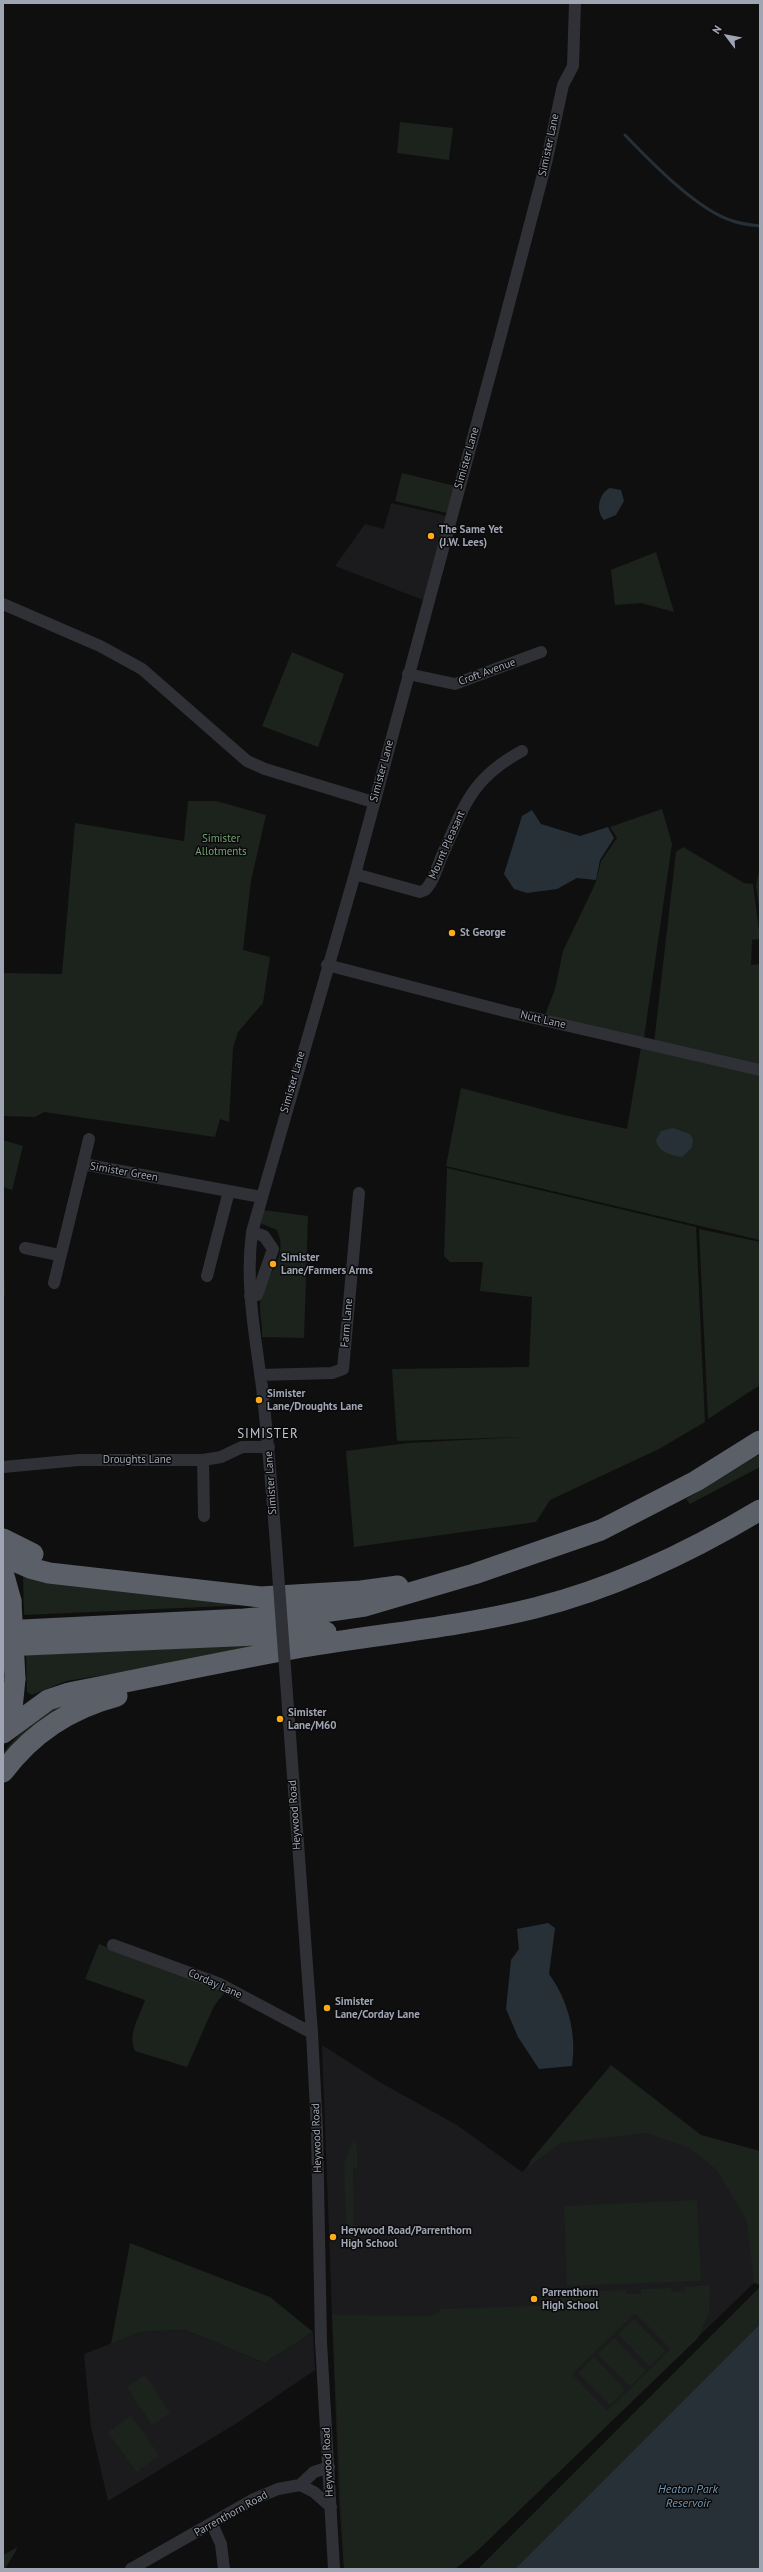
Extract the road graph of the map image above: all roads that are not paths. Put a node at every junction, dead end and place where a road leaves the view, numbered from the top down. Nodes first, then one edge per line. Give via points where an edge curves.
1 (575, 3) edge
2 (3, 604) edge
3 (540, 652) dead end
4 (408, 674) junction
5 (522, 751) dead end
6 (373, 802) junction
7 (355, 874) junction
8 (327, 965) junction
9 (760, 1070) edge
10 (89, 1140) dead end
11 (83, 1164) junction
12 (229, 1191) junction
13 (359, 1193) dead end
14 (261, 1197) junction
15 (252, 1232) junction
16 (25, 1248) dead end
17 (59, 1255) junction
18 (207, 1276) dead end
19 (54, 1283) dead end
20 (250, 1296) junction
21 (260, 1375) junction
22 (760, 1441) edge
23 (269, 1447) junction
24 (203, 1460) junction
25 (3, 1467) edge
26 (760, 1510) edge
27 (204, 1516) dead end
28 (3, 1539) edge
29 (3, 1556) edge
30 (3, 1572) edge
31 (474, 1574) junction
32 (205, 1591) junction
33 (440, 1626) junction
34 (3, 1631) edge
35 (3, 1646) edge
36 (268, 1654) junction
37 (288, 1708) joint
38 (3, 1727) edge
39 (3, 1733) edge
40 (3, 1772) edge
41 (113, 1945) dead end
42 (312, 2033) junction
43 (330, 2467) junction
44 (300, 2485) junction
45 (331, 2507) junction
46 (212, 2524) junction
47 (131, 2569) edge
48 (224, 2569) edge
49 (334, 2569) edge

1 - 4 street, Simister Lane via 573,66 563,85 543,174
2 - 6 street via 100,646 142,669 247,760 265,769
3 - 4 street, Croft Avenue via 455,684
4 - 6 street, Simister Lane
5 - 7 street, Mount Pleasant via 490,771 478,784 467,801 425,890 420,892
6 - 7 street, Simister Lane
7 - 8 street, Simister Lane
8 - 9 street, Nutt Lane via 508,1012
8 - 14 street, Simister Lane
10 - 11 street
11 - 12 street, Simister Green
11 - 17 street, Simister Green
12 - 14 street, Simister Green
12 - 18 street
13 - 21 street, Farm Lane via 343,1370 332,1373
14 - 15 street, Simister Lane
15 - 20 street, Simister Lane via 248,1260
15 - 20 street via 264,1236 273,1249 257,1294
16 - 17 street
17 - 19 street, Simister Green
20 - 21 street, Simister Lane
21 - 23 street, Simister Lane
22 - 31 highway via 696,1481 601,1530
23 - 24 street, Droughts Lane via 242,1447 221,1457
23 - 37 street, Simister Lane, bridge
24 - 25 street, Droughts Lane via 79,1460
24 - 27 street
26 - 33 highway via 680,1554 586,1592 535,1608
28 - 32 highway via 30,1554 48,1559 137,1575
29 - 32 highway via 49,1573
30 - 38 highway, bridge via 11,1601 15,1679 12,1709
31 - 32 highway via 361,1591 303,1596 261,1597
31 - 34 highway via 365,1606 316,1613
33 - 35 highway
33 - 36 highway
36 - 39 highway via 69,1693 48,1700
36 - 40 highway via 91,1703 50,1726 29,1743
37 - 42 street, Heywood Road
41 - 42 street, Corday Lane via 220,1984
42 - 43 street, Heywood Road via 321,2342
43 - 44 street via 314,2472
43 - 45 street, Heywood Road
44 - 45 street via 314,2492
44 - 46 street, Parrenthorn Road via 278,2489 254,2499
45 - 49 street, Heywood Road
46 - 47 street, Parrenthorn Road
46 - 48 street via 221,2544

